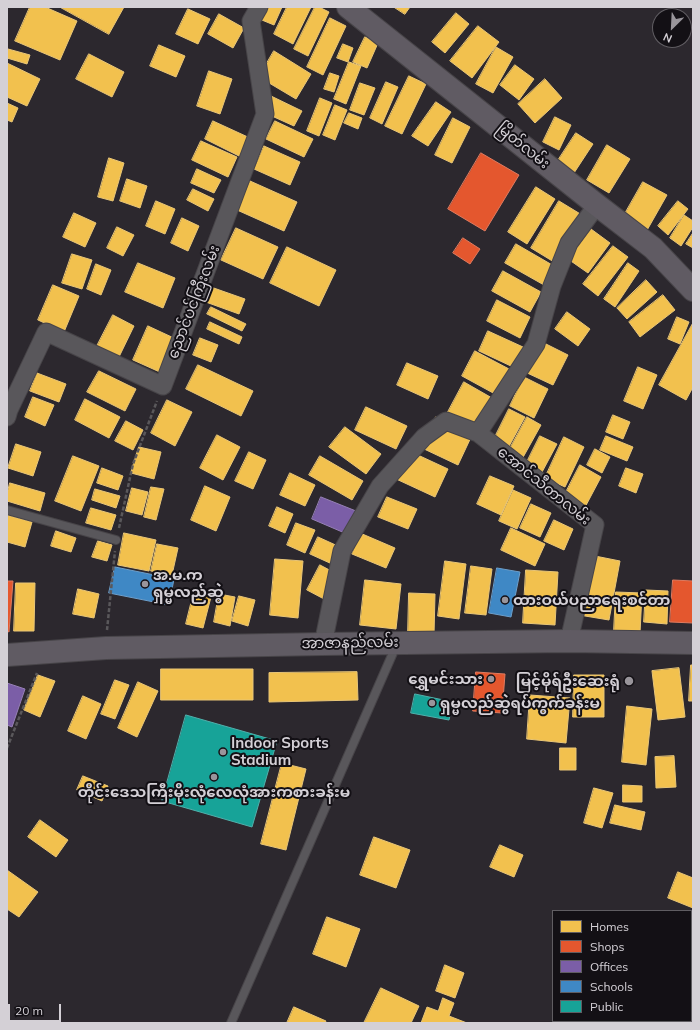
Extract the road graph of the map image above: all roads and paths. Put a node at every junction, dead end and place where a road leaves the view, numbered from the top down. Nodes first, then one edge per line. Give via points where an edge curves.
1 (259, 7) edge
2 (348, 7) edge
3 (597, 205) junction
4 (693, 290) edge
5 (162, 386) junction
6 (7, 417) edge
7 (478, 433) junction
8 (7, 510) edge
9 (116, 540) junction
10 (569, 641) junction
11 (397, 643) junction
12 (693, 643) edge
13 (323, 644) junction
14 (106, 648) junction
15 (45, 652) junction
16 (7, 655) edge
17 (7, 748) edge
18 (231, 1023) edge

1 - 5 street, ညောင်ပင်ကြီးလမ်း via 251,21 265,114
2 - 3 main road, မြိတ်လမ်း
3 - 4 main road, မြိတ်လမ်း via 652,248
3 - 7 street via 569,243 552,286 536,344
5 - 6 street via 46,332
5 - 9 path via 133,464
7 - 10 street, အောင်သီတာလမ်း via 595,525
7 - 13 street via 446,421 424,437 380,486 342,551
8 - 9 lane
9 - 14 path
10 - 11 main road, အာဇာနည်လမ်း
10 - 12 main road, အာဇာနည်လမ်း
11 - 13 main road, အာဇာနည်လမ်း
11 - 18 lane
13 - 14 main road, အာဇာနည်လမ်း
14 - 15 main road, အာဇာနည်လမ်း
15 - 16 main road, အာဇာနည်လမ်း
15 - 17 path

